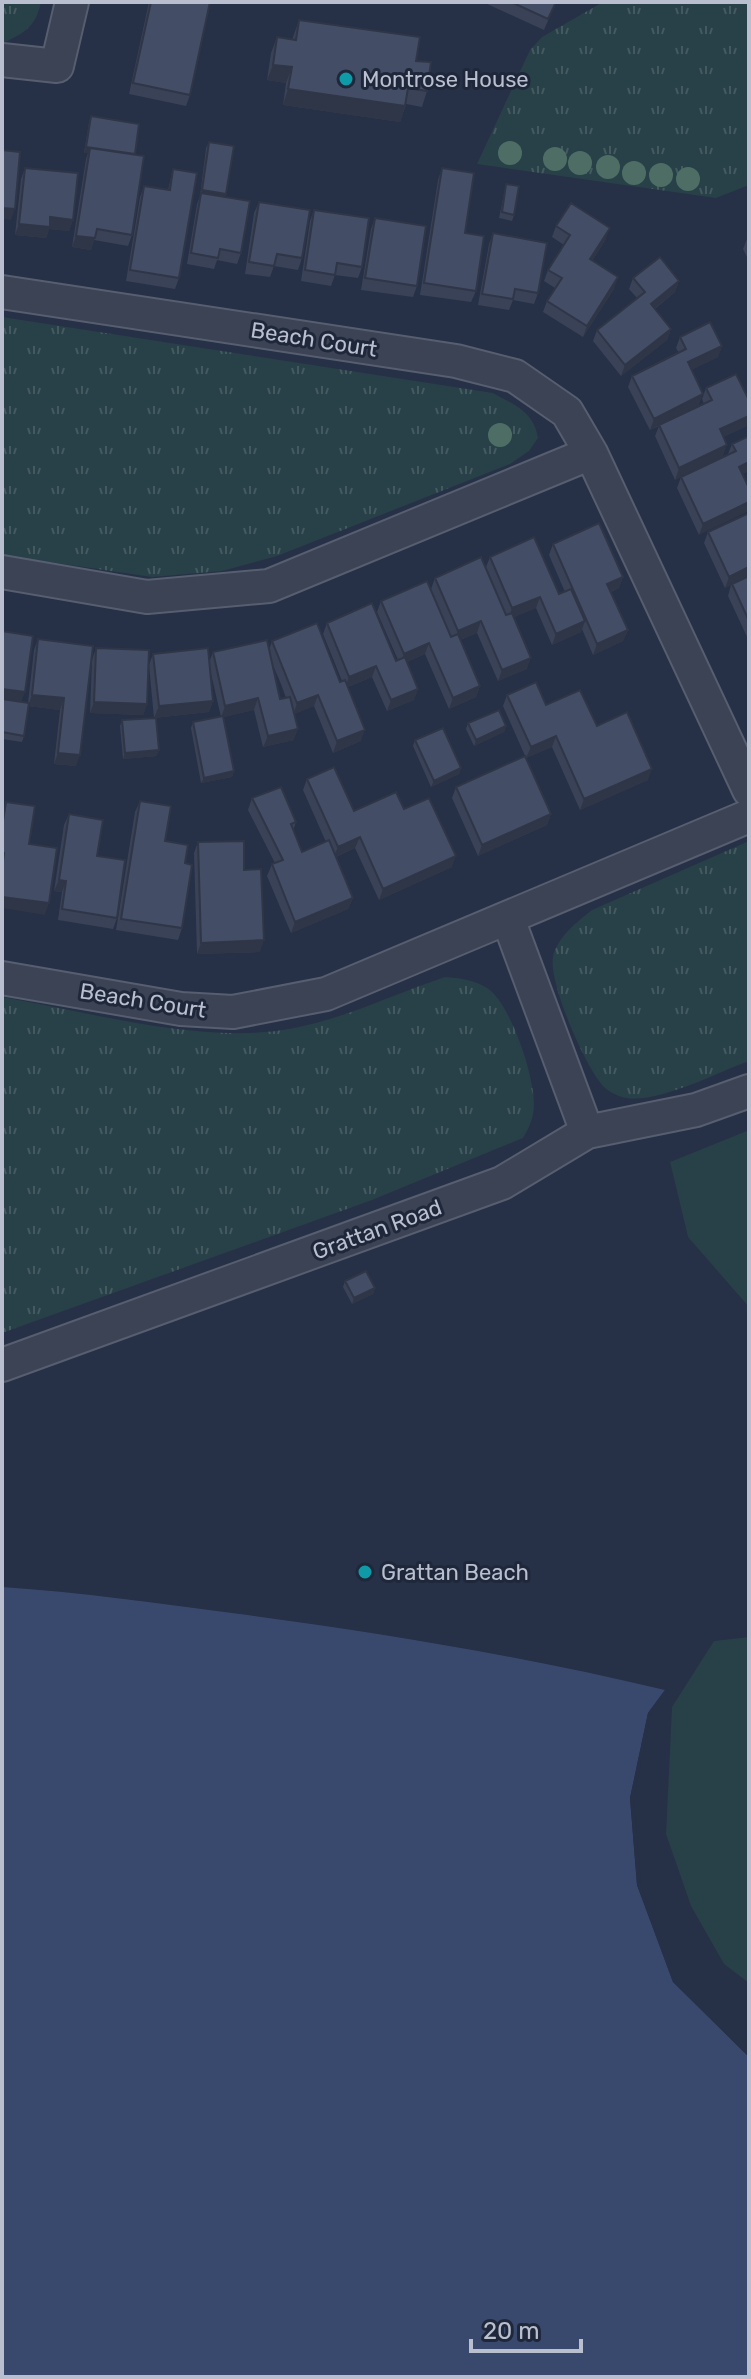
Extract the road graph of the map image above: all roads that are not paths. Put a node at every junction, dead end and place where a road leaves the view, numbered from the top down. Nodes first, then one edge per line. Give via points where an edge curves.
1 (72, 2) edge
2 (2, 60) edge
3 (2, 292) edge
4 (591, 453) junction
5 (2, 572) edge
6 (749, 790) edge
7 (749, 816) edge
8 (508, 919) junction
9 (2, 978) edge
10 (749, 1091) edge
11 (587, 1132) junction
12 (2, 1365) edge

1 - 2 street via 57,66
3 - 4 street, Beach Court via 456,361 515,376 567,412
4 - 5 street via 269,586 147,597
4 - 6 street, Beach Court
7 - 8 street, Beach Court
8 - 9 street, Beach Court via 326,994 233,1012 181,1009
8 - 11 street
10 - 11 street, Grattan Road via 696,1110
11 - 12 street, Grattan Road via 502,1183

